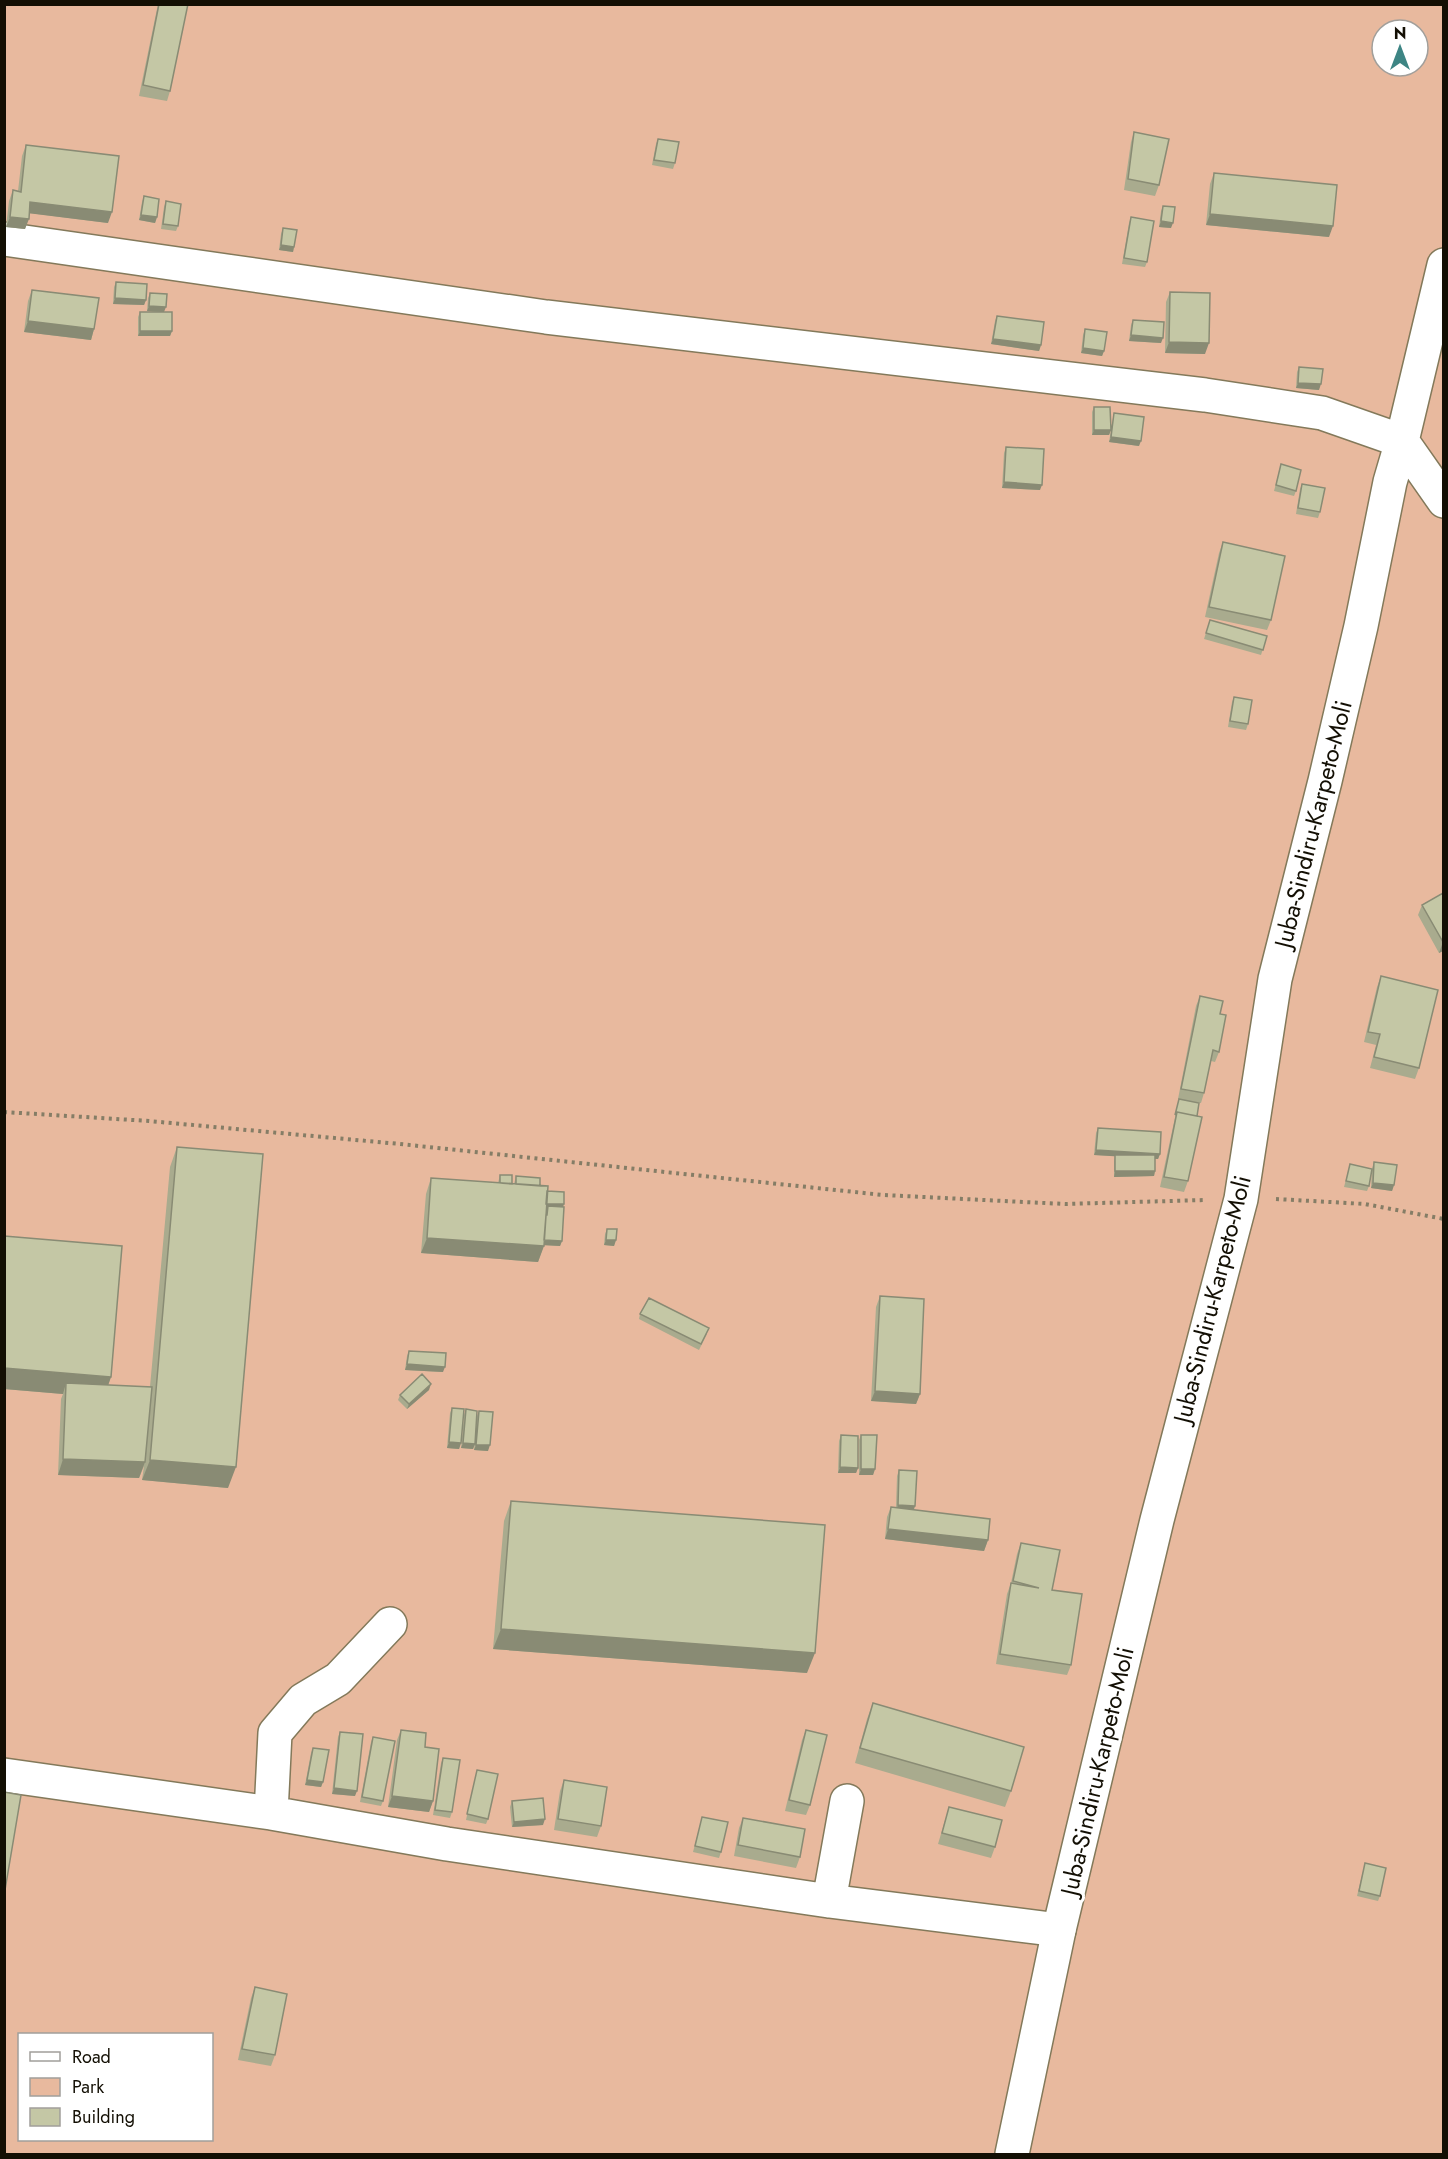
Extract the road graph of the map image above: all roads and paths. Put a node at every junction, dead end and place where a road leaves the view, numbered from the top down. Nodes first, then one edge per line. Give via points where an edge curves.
1 (4, 239) edge
2 (1443, 265) edge
3 (1402, 441) junction
4 (1443, 501) edge
5 (4, 1112) edge
6 (1241, 1199) junction
7 (1443, 1219) edge
8 (390, 1624) dead end
9 (4, 1775) edge
10 (848, 1801) dead end
11 (271, 1813) junction
12 (829, 1901) junction
13 (1059, 1930) junction
14 (1012, 2154) edge

1 - 3 main road via 546,317 1205,395 1322,413
2 - 3 main road, Juba-Sindiru-Karpeto-Moli
3 - 4 main road
3 - 6 main road, Juba-Sindiru-Karpeto-Moli via 1325,781 1275,980
5 - 6 path via 388,1143 883,1195 1065,1204
6 - 7 path via 1365,1204
6 - 13 main road, Juba-Sindiru-Karpeto-Moli via 1157,1520
8 - 11 main road via 338,1679 303,1700 275,1733
9 - 11 main road
10 - 12 main road
11 - 12 main road via 447,1844
12 - 13 main road
13 - 14 main road, Juba-Sindiru-Karpeto-Moli

